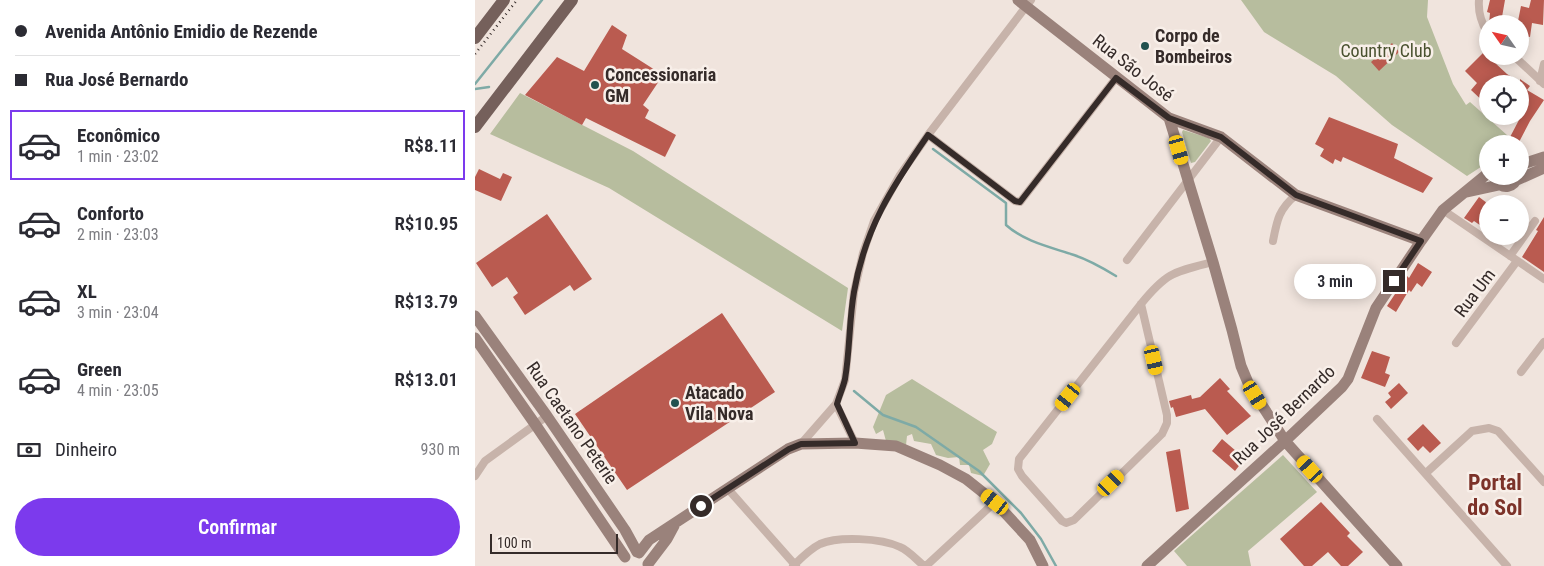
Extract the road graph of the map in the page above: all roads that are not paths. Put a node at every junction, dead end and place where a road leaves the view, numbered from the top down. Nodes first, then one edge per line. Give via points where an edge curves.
1 (505, 0) edge
2 (572, 0) edge
3 (1479, 0) edge
4 (1025, 2) edge
5 (1479, 15) edge
6 (475, 38) edge
7 (1544, 64) edge
8 (1523, 65) edge
9 (1116, 78) junction
10 (1542, 83) edge
11 (1169, 118) junction
12 (475, 127) edge
13 (928, 135) junction
14 (1221, 137) junction
15 (1544, 156) edge
16 (1529, 162) edge
17 (1544, 168) edge
18 (1529, 174) edge
19 (1479, 181) edge
20 (1188, 182) junction
21 (1485, 185) edge
22 (1465, 192) junction
23 (1296, 195) junction
24 (1443, 210) junction
25 (1535, 221) dead end
26 (1273, 241) dead end
27 (1421, 241) junction
28 (1510, 256) junction
29 (1127, 260) dead end
30 (1517, 261) junction
31 (1213, 262) junction
32 (1544, 279) edge
33 (1141, 304) junction
34 (475, 316) edge
35 (475, 338) edge
36 (1544, 342) edge
37 (1456, 343) dead end
38 (1521, 372) dead end
39 (837, 404) junction
40 (547, 416) junction
41 (1377, 419) dead end
42 (535, 424) junction
43 (1285, 441) junction
44 (855, 443) junction
45 (801, 444) junction
46 (1425, 473) junction
47 (475, 476) edge
48 (1544, 482) edge
49 (728, 489) junction
50 (995, 502) junction
51 (675, 524) junction
52 (638, 553) junction
53 (623, 562) edge
54 (648, 565) edge
55 (795, 565) edge
56 (925, 566) edge
57 (1043, 566) edge
58 (1147, 566) edge
59 (1397, 566) edge
60 (1507, 566) edge

1 - 6 main road
2 - 12 main road
3 - 5 street
4 - 9 street, Rua São José
4 - 13 street
7 - 10 street
8 - 10 street
9 - 11 street, Rua São José
9 - 13 street via 1020,202
11 - 14 street, Rua São José
11 - 20 street
13 - 39 street via 878,214 863,253 853,292 845,380
14 - 20 street
14 - 23 street, Rua São José
15 - 16 street
17 - 18 street, Rua José Bernardo
19 - 22 street, Rua José Bernardo
20 - 29 street
20 - 31 street
21 - 22 street, Rua José Bernardo
22 - 24 street, Rua José Bernardo
23 - 26 street via 1278,216
23 - 27 street, Rua São José
24 - 27 street, Rua José Bernardo
24 - 28 street
25 - 28 street, Rua Um
27 - 43 street, Rua José Bernardo via 1376,308 1348,379
28 - 30 street
30 - 32 street
30 - 37 street, Rua Um
31 - 33 street via 1167,277
31 - 43 street via 1241,366 1249,385
33 - 33 street via 1019,458 1017,469 1062,522 1074,520 1166,428 1167,415
34 - 40 street, Rua Caetano Peterie
35 - 42 street, Rua Caetano Peterie
36 - 38 street
39 - 44 street
39 - 45 street
40 - 42 street
40 - 52 street, Rua Caetano Peterie
41 - 46 street
42 - 47 street via 485,461
42 - 53 street, Rua Caetano Peterie
43 - 58 street, Rua José Bernardo
43 - 59 street
44 - 45 street
44 - 50 street via 896,446 966,479
45 - 49 street
46 - 48 street via 1472,431 1489,428 1498,431
46 - 60 street
49 - 51 street
49 - 55 street
50 - 56 street
50 - 57 street via 1029,540
51 - 52 street via 649,540
51 - 54 street
52 - 53 street via 628,554
52 - 54 street, Rua Caetano Peterie via 646,558
55 - 56 street via 818,545 848,539 874,540 901,547

